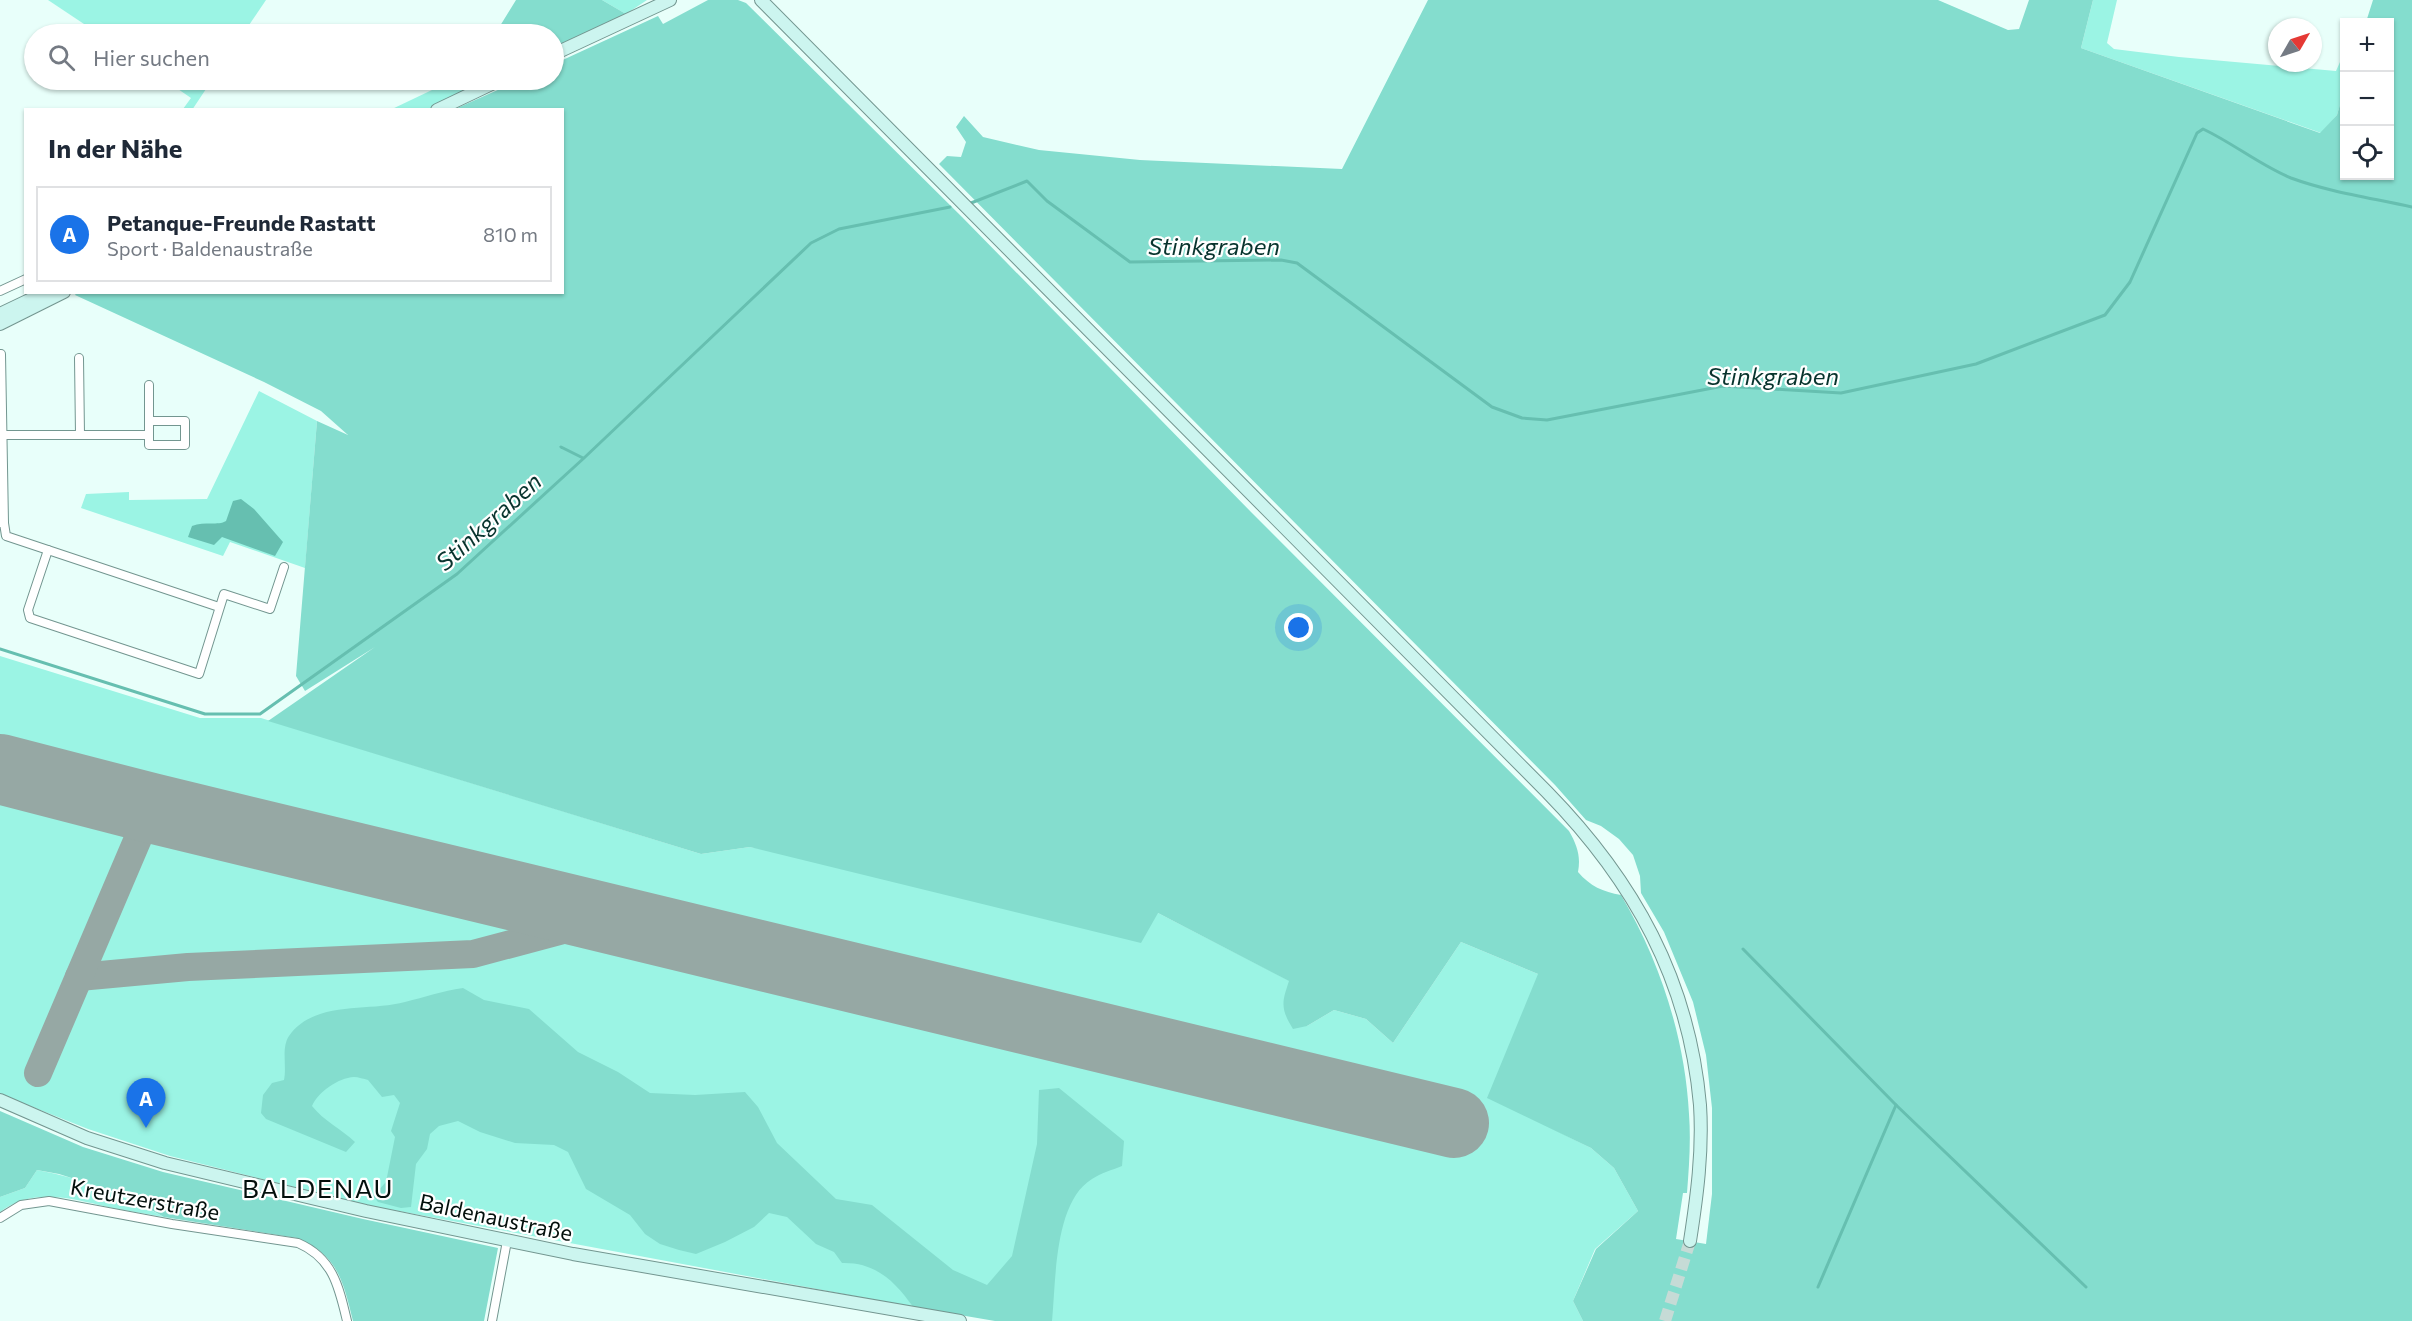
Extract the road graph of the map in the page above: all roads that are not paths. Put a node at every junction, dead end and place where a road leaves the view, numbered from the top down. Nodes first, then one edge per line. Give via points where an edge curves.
1 (761, 0) edge
2 (666, 1) edge
3 (771, 5) edge
4 (564, 49) edge
5 (479, 90) edge
6 (441, 108) edge
7 (24, 280) edge
8 (0, 291) edge
9 (42, 294) edge
10 (60, 294) edge
11 (0, 314) edge
12 (0, 324) edge
13 (1, 354) edge
14 (79, 358) dead end
15 (149, 385) dead end
16 (149, 421) junction
17 (2, 435) junction
18 (80, 435) junction
19 (149, 435) junction
20 (2, 523) edge
21 (48, 550) junction
22 (284, 567) dead end
23 (219, 607) junction
24 (0, 1100) edge
25 (0, 1218) edge
26 (507, 1241) junction
27 (1690, 1241) tunnel mouth
28 (347, 1321) edge
29 (492, 1321) edge
30 (960, 1321) edge

1 - 3 main road
2 - 4 main road
3 - 27 main road via 1598,848 1638,905 1664,960 1691,1048 1700,1107 1700,1137
5 - 6 main road
7 - 8 street
9 - 11 main road
10 - 12 main road
13 - 17 street
14 - 18 street
15 - 16 street
16 - 19 street
16 - 19 street via 185,421 185,445 149,445
17 - 18 street
17 - 20 street
18 - 19 street
20 - 21 street via 6,536
21 - 23 street
21 - 23 street via 28,610 30,618 199,674
22 - 23 street via 270,609 224,594
24 - 26 main road, Baldenaustraße via 87,1138 165,1163
25 - 28 street, Kreutzerstraße via 21,1205 49,1201 298,1243 315,1252 333,1271
26 - 29 street
26 - 30 main road, Baldenaustraße

